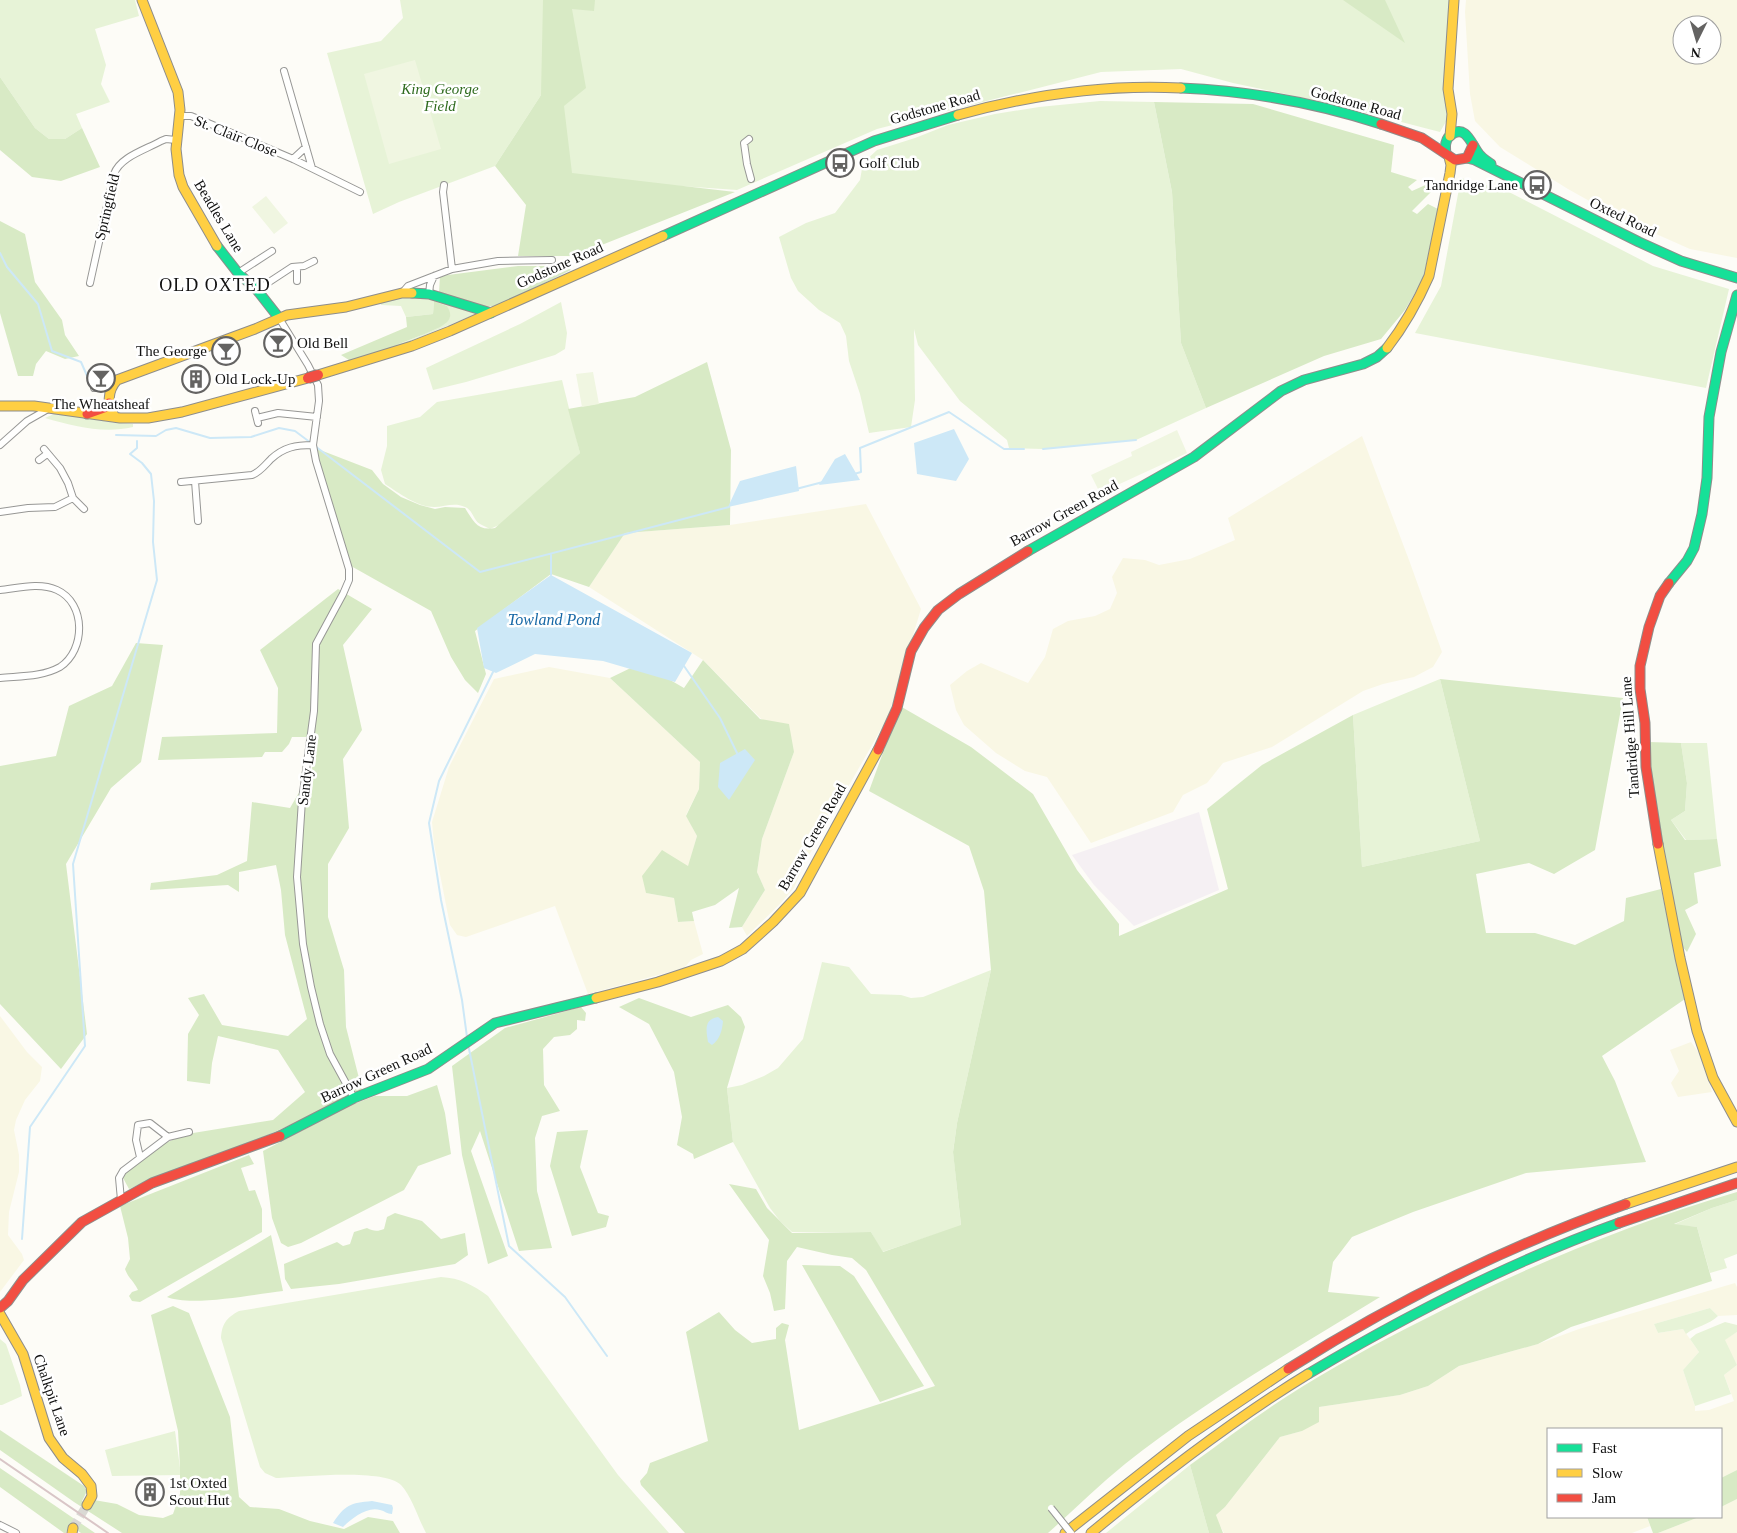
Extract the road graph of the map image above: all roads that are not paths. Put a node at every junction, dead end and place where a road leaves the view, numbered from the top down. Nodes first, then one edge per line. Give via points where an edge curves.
1 (142, 0) edge
2 (1454, 0) edge
3 (284, 71) dead end
4 (1452, 114) junction
5 (179, 116) junction
6 (1462, 133) junction
7 (1418, 137) junction
8 (1449, 137) junction
9 (749, 139) dead end
10 (176, 140) junction
11 (1473, 145) junction
12 (306, 147) junction
13 (1448, 155) junction
14 (293, 159) junction
15 (1463, 159) junction
16 (312, 168) junction
17 (1450, 173) junction
18 (1501, 173) junction
19 (752, 180) dead end
20 (444, 184) dead end
21 (360, 192) dead end
22 (272, 251) dead end
23 (552, 260) dead end
24 (314, 261) dead end
25 (298, 266) junction
26 (452, 269) junction
27 (238, 273) junction
28 (434, 276) junction
29 (1737, 278) edge
30 (297, 281) dead end
31 (90, 283) dead end
32 (257, 290) junction
33 (402, 293) junction
34 (429, 294) junction
35 (1737, 294) edge
36 (491, 313) junction
37 (278, 318) junction
38 (111, 387) junction
39 (94, 388) dead end
40 (109, 403) junction
41 (0, 406) edge
42 (30, 406) junction
43 (49, 408) junction
44 (87, 414) junction
45 (115, 417) junction
46 (256, 417) dead end
47 (317, 417) junction
48 (28, 420) junction
49 (314, 442) junction
50 (0, 445) edge
51 (39, 460) dead end
52 (195, 481) junction
53 (180, 482) dead end
54 (73, 498) junction
55 (84, 508) dead end
56 (0, 512) edge
57 (198, 521) dead end
58 (0, 590) edge
59 (0, 678) edge
60 (354, 1098) junction
61 (1737, 1122) edge
62 (189, 1132) dead end
63 (168, 1138) junction
64 (140, 1157) junction
65 (1737, 1167) edge
66 (1737, 1183) edge
67 (121, 1200) junction
68 (0, 1308) edge
69 (0, 1314) edge
70 (87, 1505) tunnel mouth
71 (1051, 1508) dead end
72 (4, 1529) edge
73 (16, 1533) edge
74 (1065, 1533) edge
75 (1071, 1533) edge
76 (1091, 1533) edge

1 - 5 main road, Beadles Lane via 178,92
2 - 4 main road via 1448,89
3 - 12 street
4 - 6 main road
4 - 8 main road
5 - 10 main road, Beadles Lane
5 - 14 street, St. Clair Close via 202,120
6 - 8 main road
6 - 11 main road
7 - 8 main road, Godstone Road
7 - 13 main road, Godstone Road
7 - 36 main road, Godstone Road via 1333,110 1206,90 1119,88 1048,95 956,115 874,141
8 - 13 main road via 1445,142
9 - 19 street via 744,143 744,151
10 - 27 main road, Beadles Lane via 177,165 183,187 219,249
10 - 31 street, Springfield via 166,139 117,167
11 - 15 main road via 1470,154
11 - 18 main road, Oxted Road
12 - 14 street, St. Clair Close
12 - 16 street
13 - 15 main road
13 - 17 main road, Barrow Green Road
14 - 16 street, St. Clair Close
15 - 17 main road, Barrow Green Road
15 - 18 main road, Oxted Road via 1476,160
16 - 21 street, St. Clair Close
17 - 60 main road, Barrow Green Road via 1429,276 1386,349 1363,364 1310,378 1281,391 1194,458 1010,561 938,610 911,652 897,708 879,747 800,893 743,949 721,961 658,982 495,1022 428,1069
18 - 29 main road, Oxted Road via 1681,261
20 - 26 street
22 - 27 street
23 - 26 street, Godstone Road via 498,261
24 - 25 street
25 - 30 street
25 - 32 street
26 - 28 street, Godstone Road
27 - 32 main road, Beadles Lane
28 - 33 street, Godstone Road via 408,286
28 - 34 street
32 - 37 main road, Beadles Lane
33 - 34 main road, Godstone Road
33 - 37 main road, Godstone Road via 346,307
34 - 36 main road, Godstone Road
35 - 61 main road, Tandridge Hill Lane via 1721,352 1710,418 1708,478 1694,548 1660,596 1640,666 1652,812 1680,958 1706,1059
36 - 45 main road, Godstone Road, bridge via 412,346 308,378 164,416
37 - 38 main road, Godstone Road via 255,330 117,380
37 - 47 street via 316,380 319,396
38 - 39 street
38 - 40 main road
40 - 44 main road
40 - 45 main road
41 - 42 main road, Godstone Road
42 - 43 main road, Godstone Road
42 - 48 street
43 - 44 main road, Godstone Road
43 - 48 street
44 - 45 main road, Godstone Road
46 - 47 street via 278,413
47 - 49 street
48 - 50 street
49 - 52 street via 289,447 252,475
49 - 60 street, Sandy Lane via 316,461 349,580 316,644 314,710 302,800 297,878 310,987 330,1054
51 - 54 street via 45,451 60,468
52 - 53 street
52 - 57 street
54 - 55 street
54 - 56 street via 55,507
58 - 59 street via 39,586 56,590 71,600 78,618 79,635 74,652 62,666 48,672
60 - 67 main road, Barrow Green Road via 272,1140 152,1182
62 - 63 street
63 - 64 street
63 - 64 street via 150,1123 138,1126 136,1140
64 - 67 street via 123,1171 120,1178
65 - 74 main road via 1644,1196 1573,1223 1410,1298 1320,1349 1226,1409
66 - 76 main road via 1639,1215 1543,1252 1388,1328 1290,1385 1232,1424 1147,1486
67 - 68 main road, Barrow Green Road via 82,1222 23,1280
69 - 70 main road, Chalkpit Lane via 23,1354 51,1443 91,1486 91,1499
71 - 75 street, bridge
72 - 73 street

